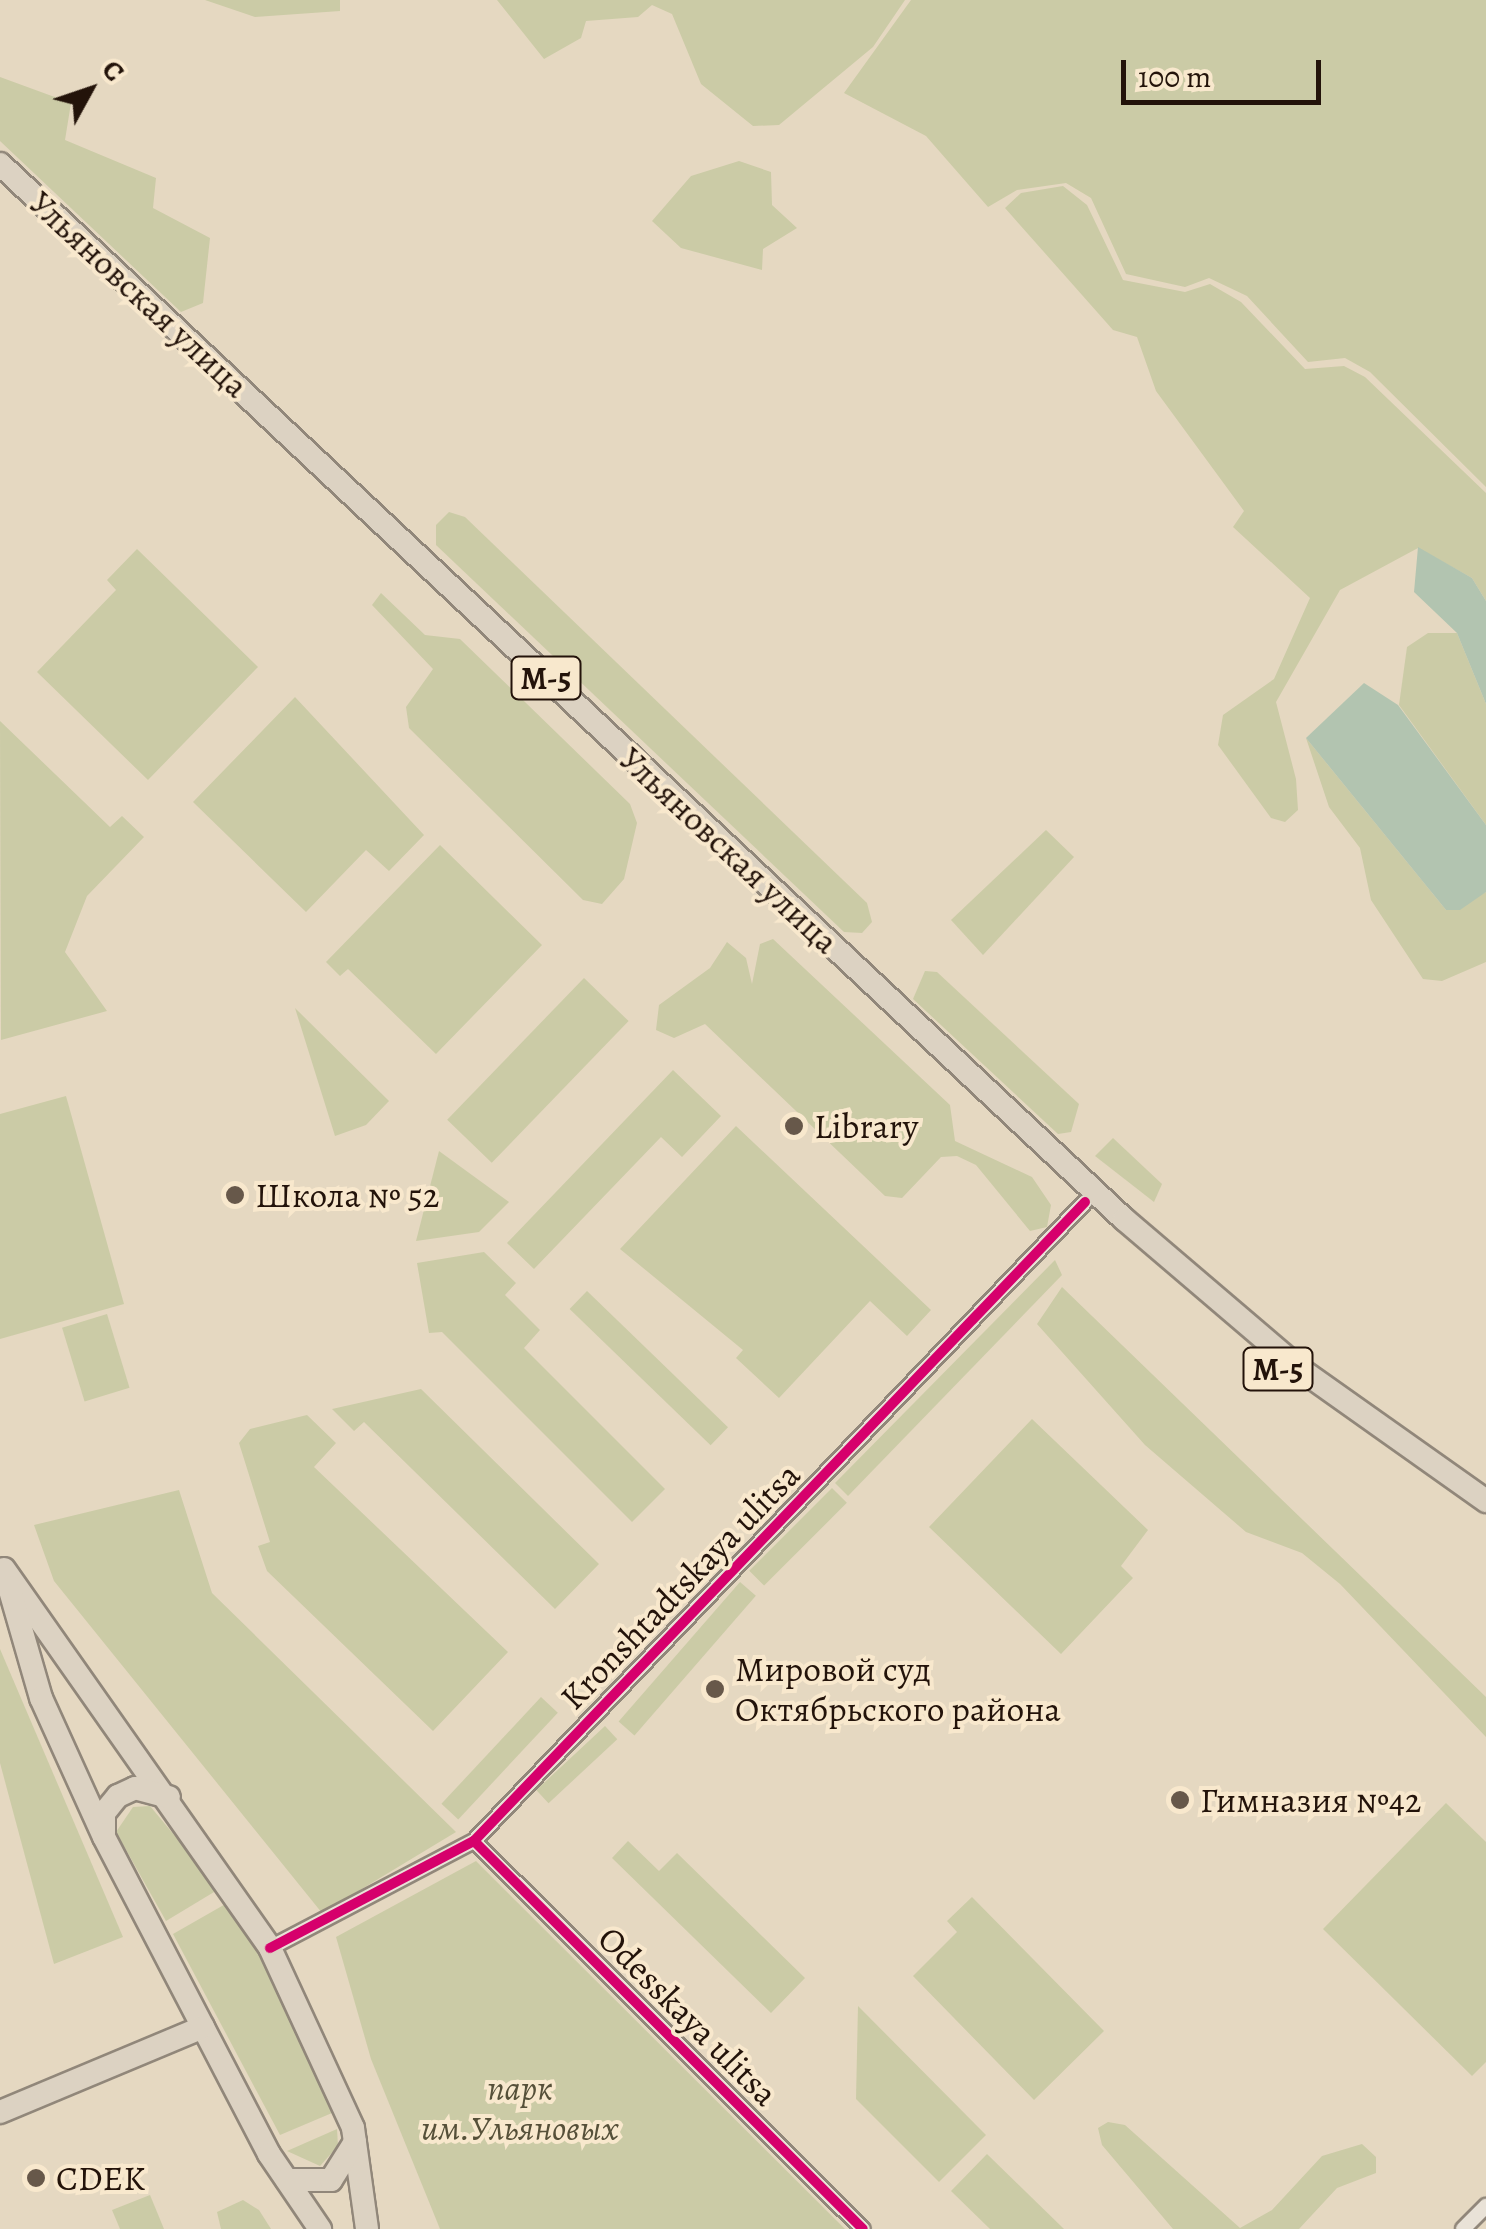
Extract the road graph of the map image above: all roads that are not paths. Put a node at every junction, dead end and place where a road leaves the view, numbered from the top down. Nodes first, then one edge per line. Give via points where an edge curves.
1 (0, 164) edge
2 (0, 184) edge
3 (1090, 1197) junction
4 (1486, 1501) edge
5 (1486, 1518) edge
6 (2, 1563) edge
7 (169, 1796) junction
8 (104, 1837) junction
9 (474, 1841) junction
10 (270, 1948) junction
11 (203, 2027) junction
12 (0, 2112) edge
13 (355, 2142) junction
14 (287, 2180) junction
15 (1486, 2206) edge
16 (320, 2229) edge
17 (367, 2229) edge
18 (863, 2229) edge
19 (1464, 2229) edge

1 - 3 main road, Ульяновская улица / М-5
2 - 3 main road, Ульяновская улица / М-5
3 - 4 main road, Ульяновская улица / М-5 via 1297,1367
3 - 5 main road, Ульяновская улица / М-5 via 1288,1378
3 - 9 street, Kronshtadtskaya ulitsa
6 - 7 main road
6 - 8 main road via 40,1698
7 - 8 main road via 136,1788 118,1796 104,1813
7 - 10 main road
8 - 11 main road
9 - 10 street, Kronshtadtskaya ulitsa
9 - 18 street, Odesskaya ulitsa
10 - 13 main road
11 - 12 main road
11 - 14 main road
13 - 14 main road via 331,2180
13 - 17 main road
14 - 16 main road
15 - 19 street

